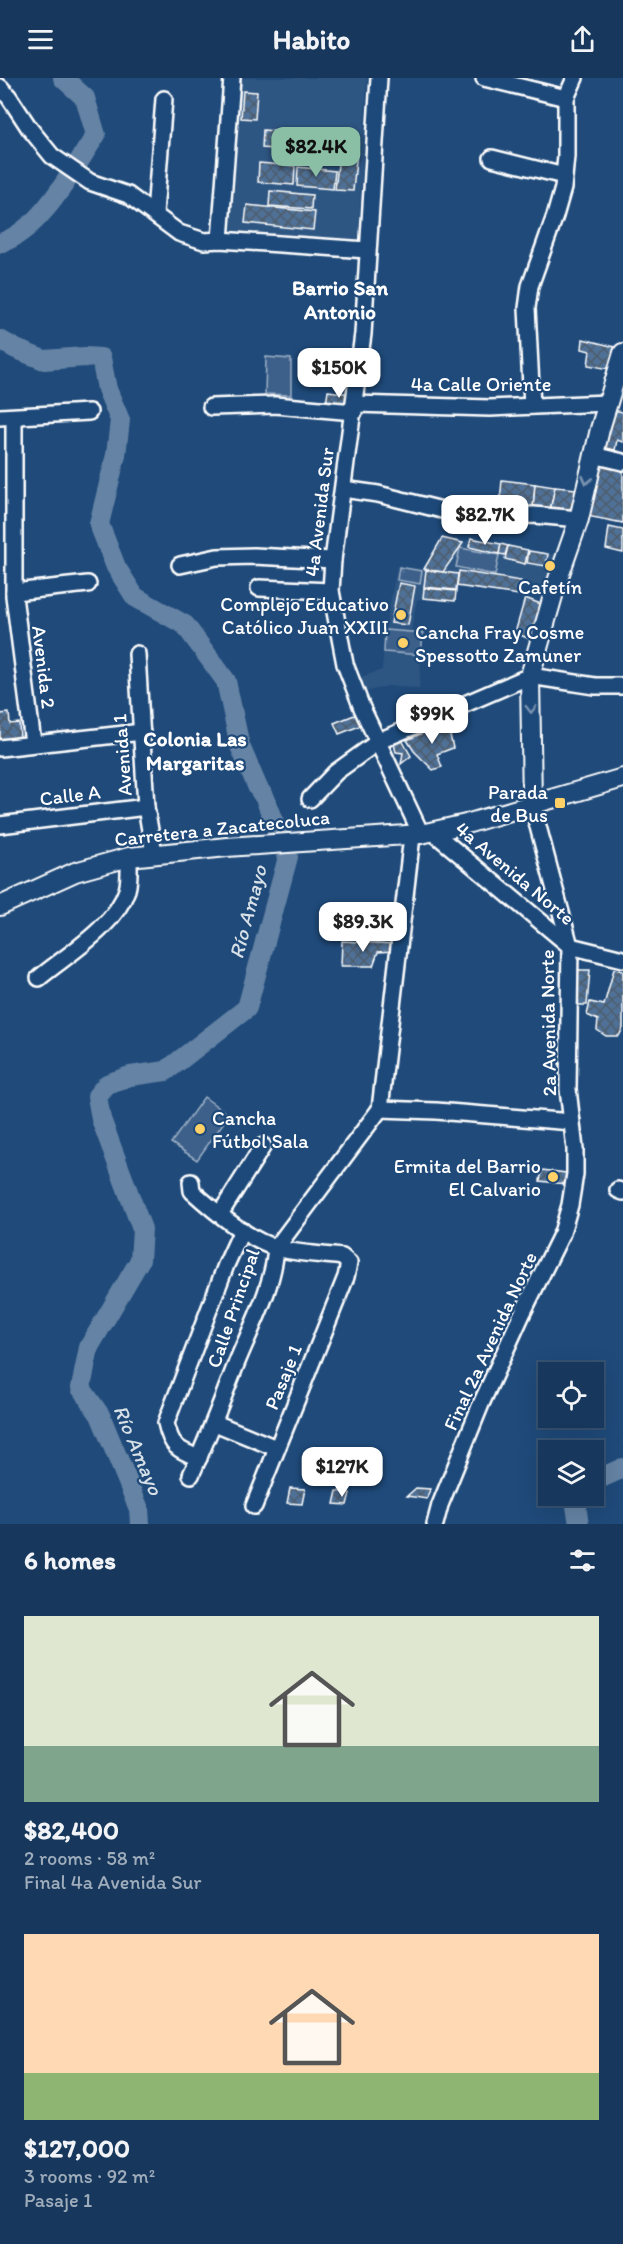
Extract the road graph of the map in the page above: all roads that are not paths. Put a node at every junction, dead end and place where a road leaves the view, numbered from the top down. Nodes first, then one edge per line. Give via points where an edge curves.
1 (232, 78) edge
2 (379, 78) edge
3 (484, 78) edge
4 (575, 78) edge
5 (0, 87) edge
6 (566, 98) junction
7 (164, 99) dead end
8 (492, 158) dead end
9 (564, 176) junction
10 (155, 213) junction
11 (219, 240) junction
12 (367, 250) junction
13 (623, 353) edge
14 (607, 403) junction
15 (532, 406) junction
16 (211, 407) dead end
17 (354, 408) junction
18 (89, 412) dead end
19 (7, 417) edge
20 (593, 455) junction
21 (623, 462) edge
22 (343, 489) junction
23 (579, 519) junction
24 (333, 560) junction
25 (180, 565) dead end
26 (88, 584) dead end
27 (259, 588) dead end
28 (331, 591) junction
29 (10, 595) edge
30 (137, 654) dead end
31 (530, 676) junction
32 (623, 686) edge
33 (142, 732) junction
34 (379, 741) junction
35 (33, 743) junction
36 (0, 748) edge
37 (623, 778) edge
38 (310, 799) dead end
39 (532, 804) junction
40 (146, 807) junction
41 (0, 825) edge
42 (422, 834) junction
43 (154, 854) junction
44 (129, 857) junction
45 (0, 906) edge
46 (570, 946) junction
47 (623, 959) edge
48 (39, 978) dead end
49 (380, 1109) junction
50 (572, 1122) junction
51 (263, 1146) dead end
52 (575, 1174) joint
53 (191, 1182) dead end
54 (220, 1214) junction
55 (242, 1230) junction
56 (276, 1248) junction
57 (215, 1423) junction
58 (276, 1448) junction
59 (199, 1458) junction
60 (191, 1474) dead end
61 (254, 1506) dead end
62 (435, 1524) edge

1 - 11 street
2 - 12 street, 4a Avenida Sur
3 - 6 street
4 - 6 street
5 - 10 street via 52,156 90,182 128,195
6 - 9 street
7 - 10 street
8 - 9 street
9 - 15 street via 555,216 530,286 527,308
10 - 11 street via 179,233 204,241
11 - 12 street
12 - 17 street, 4a Avenida Sur
13 - 14 main road
14 - 15 street, 4a Calle Oriente
14 - 20 main road
15 - 17 street, 4a Calle Oriente
16 - 17 street, 4a Calle Oriente
17 - 22 street, 4a Avenida Sur
18 - 19 street
19 - 29 street, Avenida 2
20 - 21 street
20 -> 23 main road
22 - 23 street via 458,514
22 - 24 street, 4a Avenida Sur
23 - 31 main road
24 - 25 street via 217,557
24 - 28 street, 4a Avenida Sur
26 - 29 street
27 - 28 street
28 - 34 street, 4a Avenida Sur via 345,664
29 - 35 street, Avenida 2
30 - 33 street, Avenida 1
31 - 32 street
31 - 34 street
31 -> 39 main road
33 - 35 street
33 - 40 street, Avenida 1
34 - 38 street via 336,772
34 - 42 street, 4a Avenida Sur
35 - 36 street
37 - 39 main road, Carretera a Zacatecoluca
39 - 42 main road, Carretera a Zacatecoluca
39 - 46 street, 2a Avenida Norte
40 - 41 street, Calle A
40 - 43 street, Avenida 1
42 - 43 main road, Carretera a Zacatecoluca
42 - 46 street, 4a Avenida Norte
42 - 49 street
43 - 44 main road, Carretera a Zacatecoluca
44 - 45 main road, Carretera a Zacatecoluca via 75,872
44 - 48 street via 127,888 110,919
46 - 47 street
46 - 50 street, 2a Avenida Norte via 568,1089
49 - 50 street
49 - 56 street, Calle Principal
50 - 52 street, 2a Avenida Norte
51 - 54 street
52 - 62 street, Final 2a Avenida Norte via 562,1233 481,1404
53 - 54 street via 192,1191
54 - 55 street
55 - 56 street
55 - 59 street via 166,1423 170,1439 181,1452
56 - 57 street, Calle Principal via 275,1264 261,1306
56 - 58 street, Pasaje 1 via 342,1257 349,1263
57 - 58 street
57 - 59 street, Calle Principal
58 - 61 street, Pasaje 1
59 - 60 street, Calle Principal

